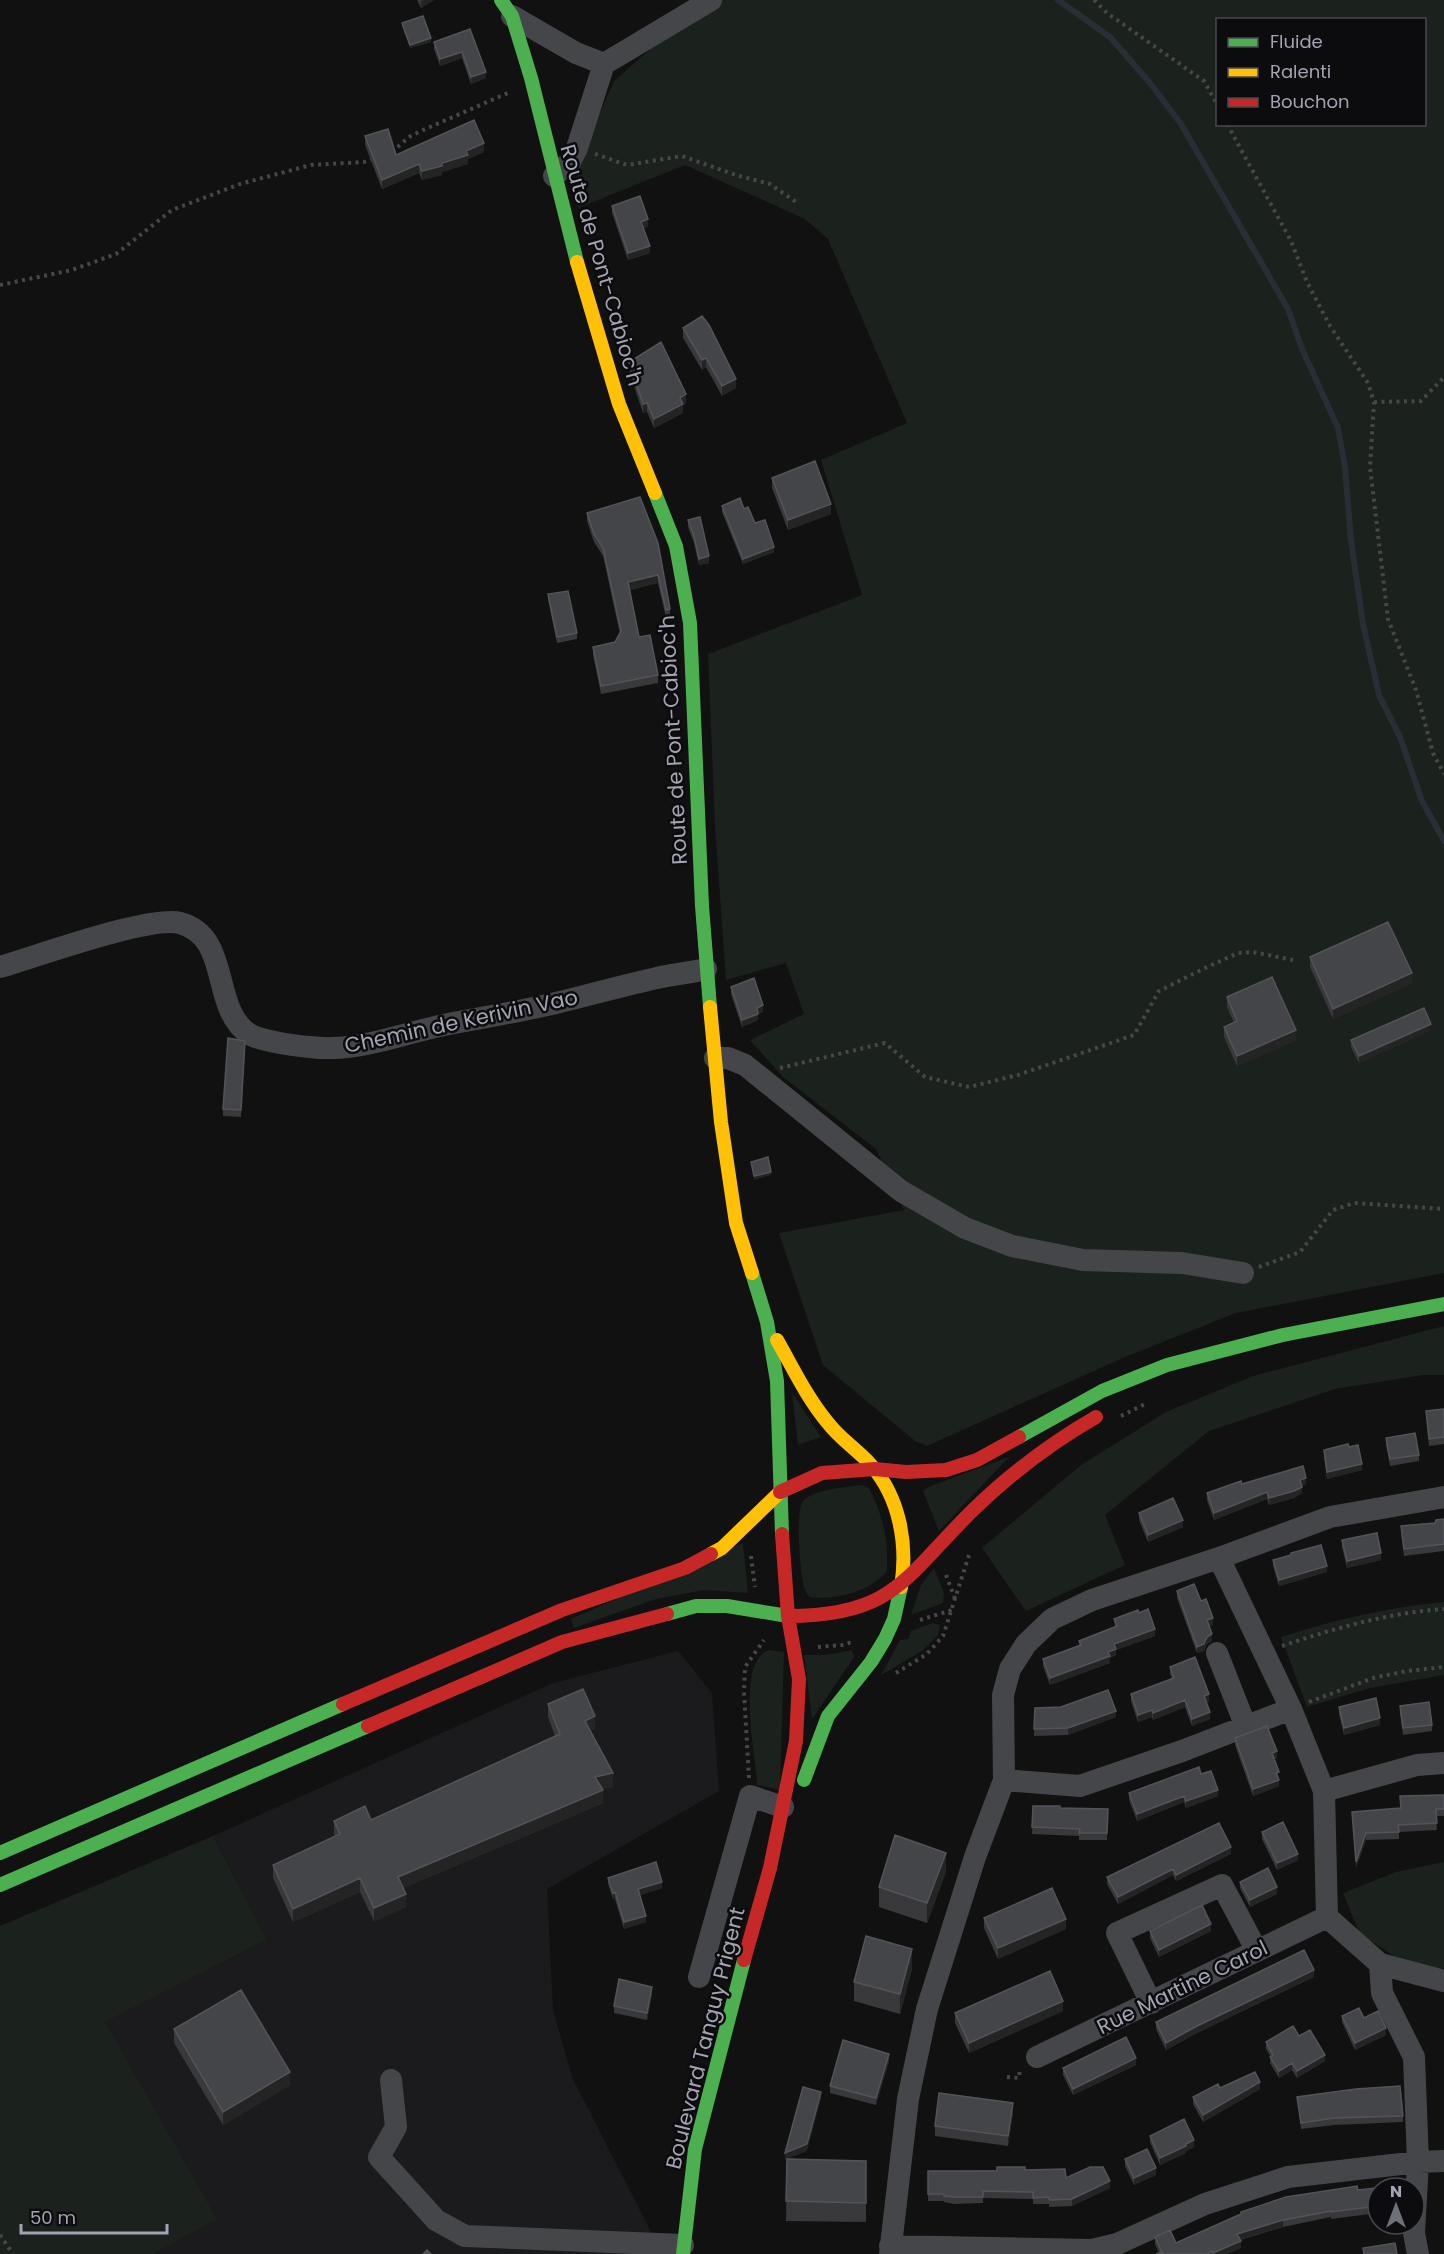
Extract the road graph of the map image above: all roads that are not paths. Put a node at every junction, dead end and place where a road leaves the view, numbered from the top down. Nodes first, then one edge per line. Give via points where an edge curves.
1 (711, 0) edge
2 (507, 8) edge
3 (604, 64) junction
4 (554, 176) junction
5 (0, 967) edge
6 (706, 969) junction
7 (715, 1058) junction
8 (1243, 1273) road end
9 (1444, 1304) edge
10 (766, 1322) junction
11 (1232, 1349) junction
12 (1152, 1385) dead end
13 (1114, 1414) road end
14 (875, 1469) junction
15 (780, 1492) junction
16 (1444, 1497) edge
17 (1219, 1558) junction
18 (903, 1584) junction
19 (788, 1616) junction
20 (1217, 1653) dead end
21 (1291, 1709) junction
22 (1246, 1727) junction
23 (1444, 1763) edge
24 (1004, 1780) junction
25 (1324, 1791) junction
26 (783, 1807) junction
27 (0, 1853) edge
28 (770, 1868) junction
29 (0, 1885) edge
30 (1327, 1917) junction
31 (1257, 1951) junction
32 (1380, 1964) junction
33 (699, 1977) dead end
34 (1444, 1981) edge
35 (1150, 2003) junction
36 (1037, 2057) dead end
37 (391, 2080) dead end
38 (1444, 2161) edge
39 (1418, 2162) junction
40 (467, 2245) edge
41 (683, 2250) edge
42 (890, 2250) edge
43 (1418, 2254) edge

1 - 3 street
2 - 3 street via 576,53
2 - 4 main road, Route de Pont-Cabioc'h via 531,78
3 - 4 street via 577,148 570,162
4 - 6 main road, Route de Pont-Cabioc'h via 619,404 676,546 691,634
5 - 6 street, Chemin de Kerivin Vao via 148,924 179,923 196,931 216,958 236,1022 250,1035 313,1048 351,1047
6 - 7 main road, Route de Pont-Cabioc'h
7 - 8 street via 745,1065 901,1191 965,1228 1012,1246 1083,1260 1182,1263
7 - 10 main road, Route de Pont-Cabioc'h via 736,1223
9 - 11 main road via 1283,1335
10 - 14 main road, Route de Pont-Cabioc'h via 828,1424
10 - 15 main road, Route de Pont-Cabioc'h via 777,1388
11 - 12 main road
11 - 14 main road via 1167,1365 1102,1390 976,1460 945,1470
13 - 18 main road via 1080,1425 1015,1473 973,1510
14 - 15 main road via 822,1473
14 - 18 main road, Boulevard Tanguy Prigent via 897,1515 903,1545
15 - 19 main road
15 - 27 main road via 722,1548 685,1568 562,1610
16 - 17 street via 1330,1517
17 - 21 street
17 - 24 street via 1092,1600 1052,1619 1026,1644 1010,1669 1004,1695
18 - 19 main road via 866,1606 833,1616
18 - 28 main road, Boulevard Tanguy Prigent via 898,1610 885,1640 828,1715
19 - 26 main road, Boulevard Tanguy Prigent via 799,1679 796,1741
19 - 29 main road via 727,1606 696,1606 562,1642
20 - 22 street
21 - 22 street
21 - 25 street
22 - 24 street via 1080,1786
23 - 25 street via 1417,1765
24 - 42 street via 927,2009 908,2099
25 - 30 street
26 - 28 main road, Boulevard Tanguy Prigent
26 - 33 street via 750,1796
28 - 41 main road, Boulevard Tanguy Prigent via 695,2149
30 - 31 street, Rue Martine Carol
30 - 32 street
31 - 35 street, Rue Martine Carol
31 - 35 street via 1222,1885 1117,1934
32 - 34 street
32 - 39 street via 1382,1993 1414,2057
35 - 36 street, Rue Martine Carol
37 - 40 street via 396,2127 379,2157 436,2220
38 - 39 street
39 - 42 street via 1288,2177 1205,2204 1117,2244 1092,2250
39 - 43 street via 1414,2233
40 - 41 street

